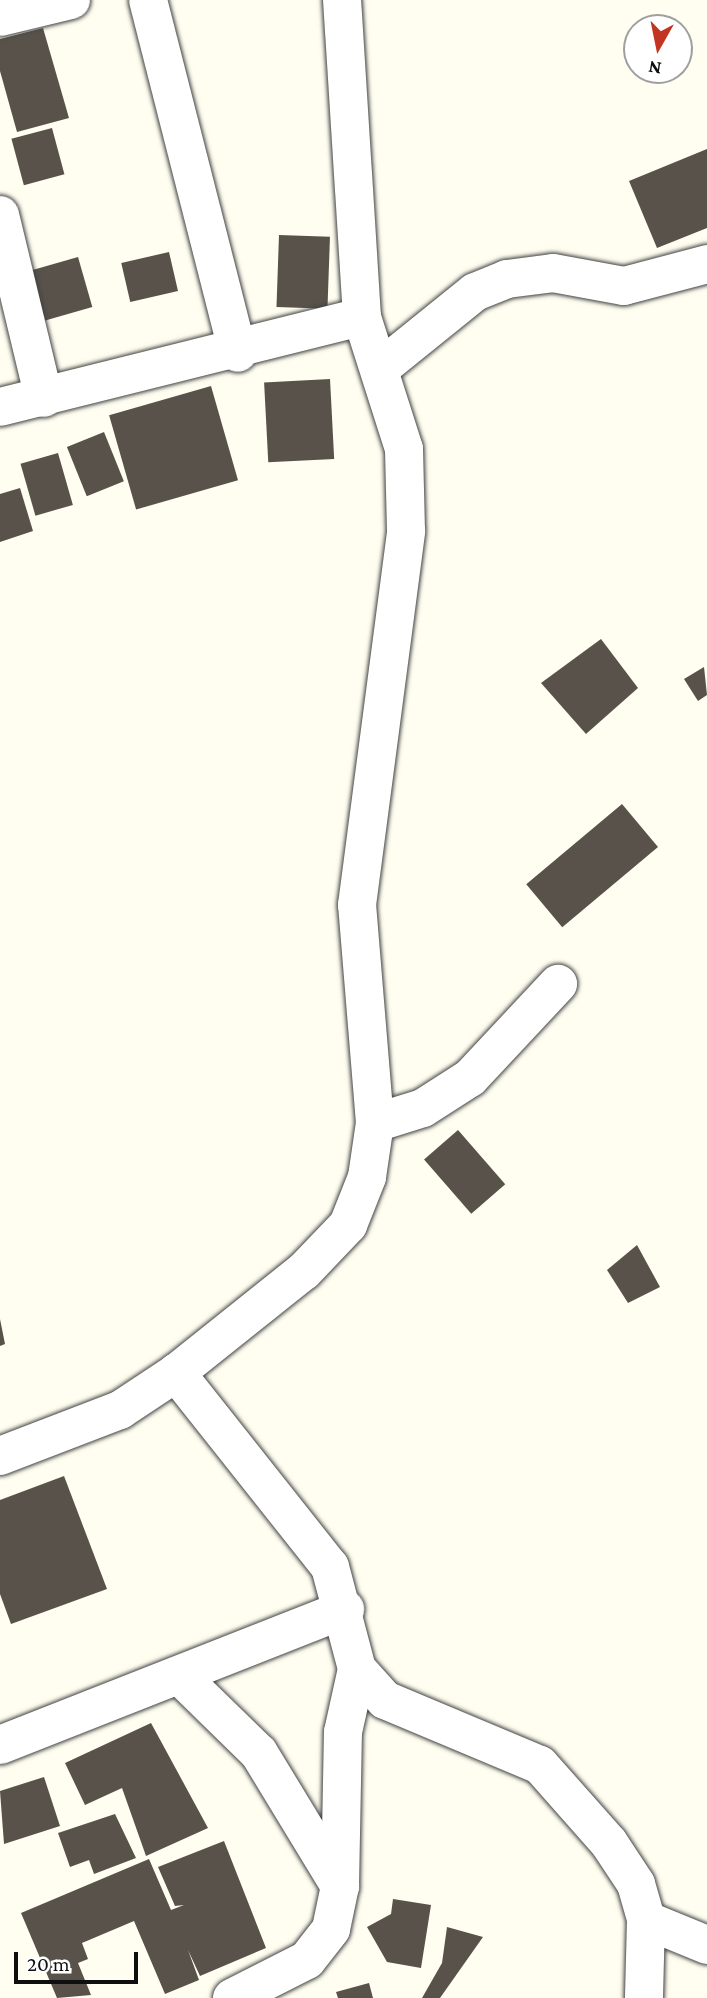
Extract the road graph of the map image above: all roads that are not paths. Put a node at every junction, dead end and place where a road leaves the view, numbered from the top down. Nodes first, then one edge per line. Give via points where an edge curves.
1 (71, 0) edge
2 (148, 0) edge
3 (342, 0) edge
4 (0, 17) edge
5 (0, 215) edge
6 (707, 264) edge
7 (362, 317) junction
8 (238, 353) junction
9 (382, 367) junction
10 (44, 398) junction
11 (0, 407) edge
12 (558, 984) dead end
13 (375, 1123) junction
14 (176, 1373) junction
15 (0, 1456) edge
16 (345, 1609) junction
17 (357, 1670) junction
18 (180, 1676) junction
19 (0, 1745) edge
20 (340, 1886) junction
21 (646, 1920) junction
22 (707, 1945) edge
23 (232, 1998) edge
24 (644, 1998) edge

1 - 4 street
2 - 8 street
3 - 7 street
5 - 10 street
6 - 9 street via 624,286 554,273 507,279 475,292
7 - 8 street
7 - 9 street
8 - 10 street
9 - 13 street via 404,449 406,531 357,905
10 - 11 street
12 - 13 street via 470,1078 423,1108
13 - 14 street via 366,1177 348,1225 304,1271
14 - 15 street via 120,1410
14 - 16 street via 330,1567
16 - 17 street
16 - 18 street
17 - 20 street via 342,1732
17 - 21 street via 385,1700 540,1765 616,1853 636,1884
18 - 19 street
18 - 20 street via 259,1753
20 - 23 street via 331,1929 307,1960
21 - 22 street
21 - 24 street

